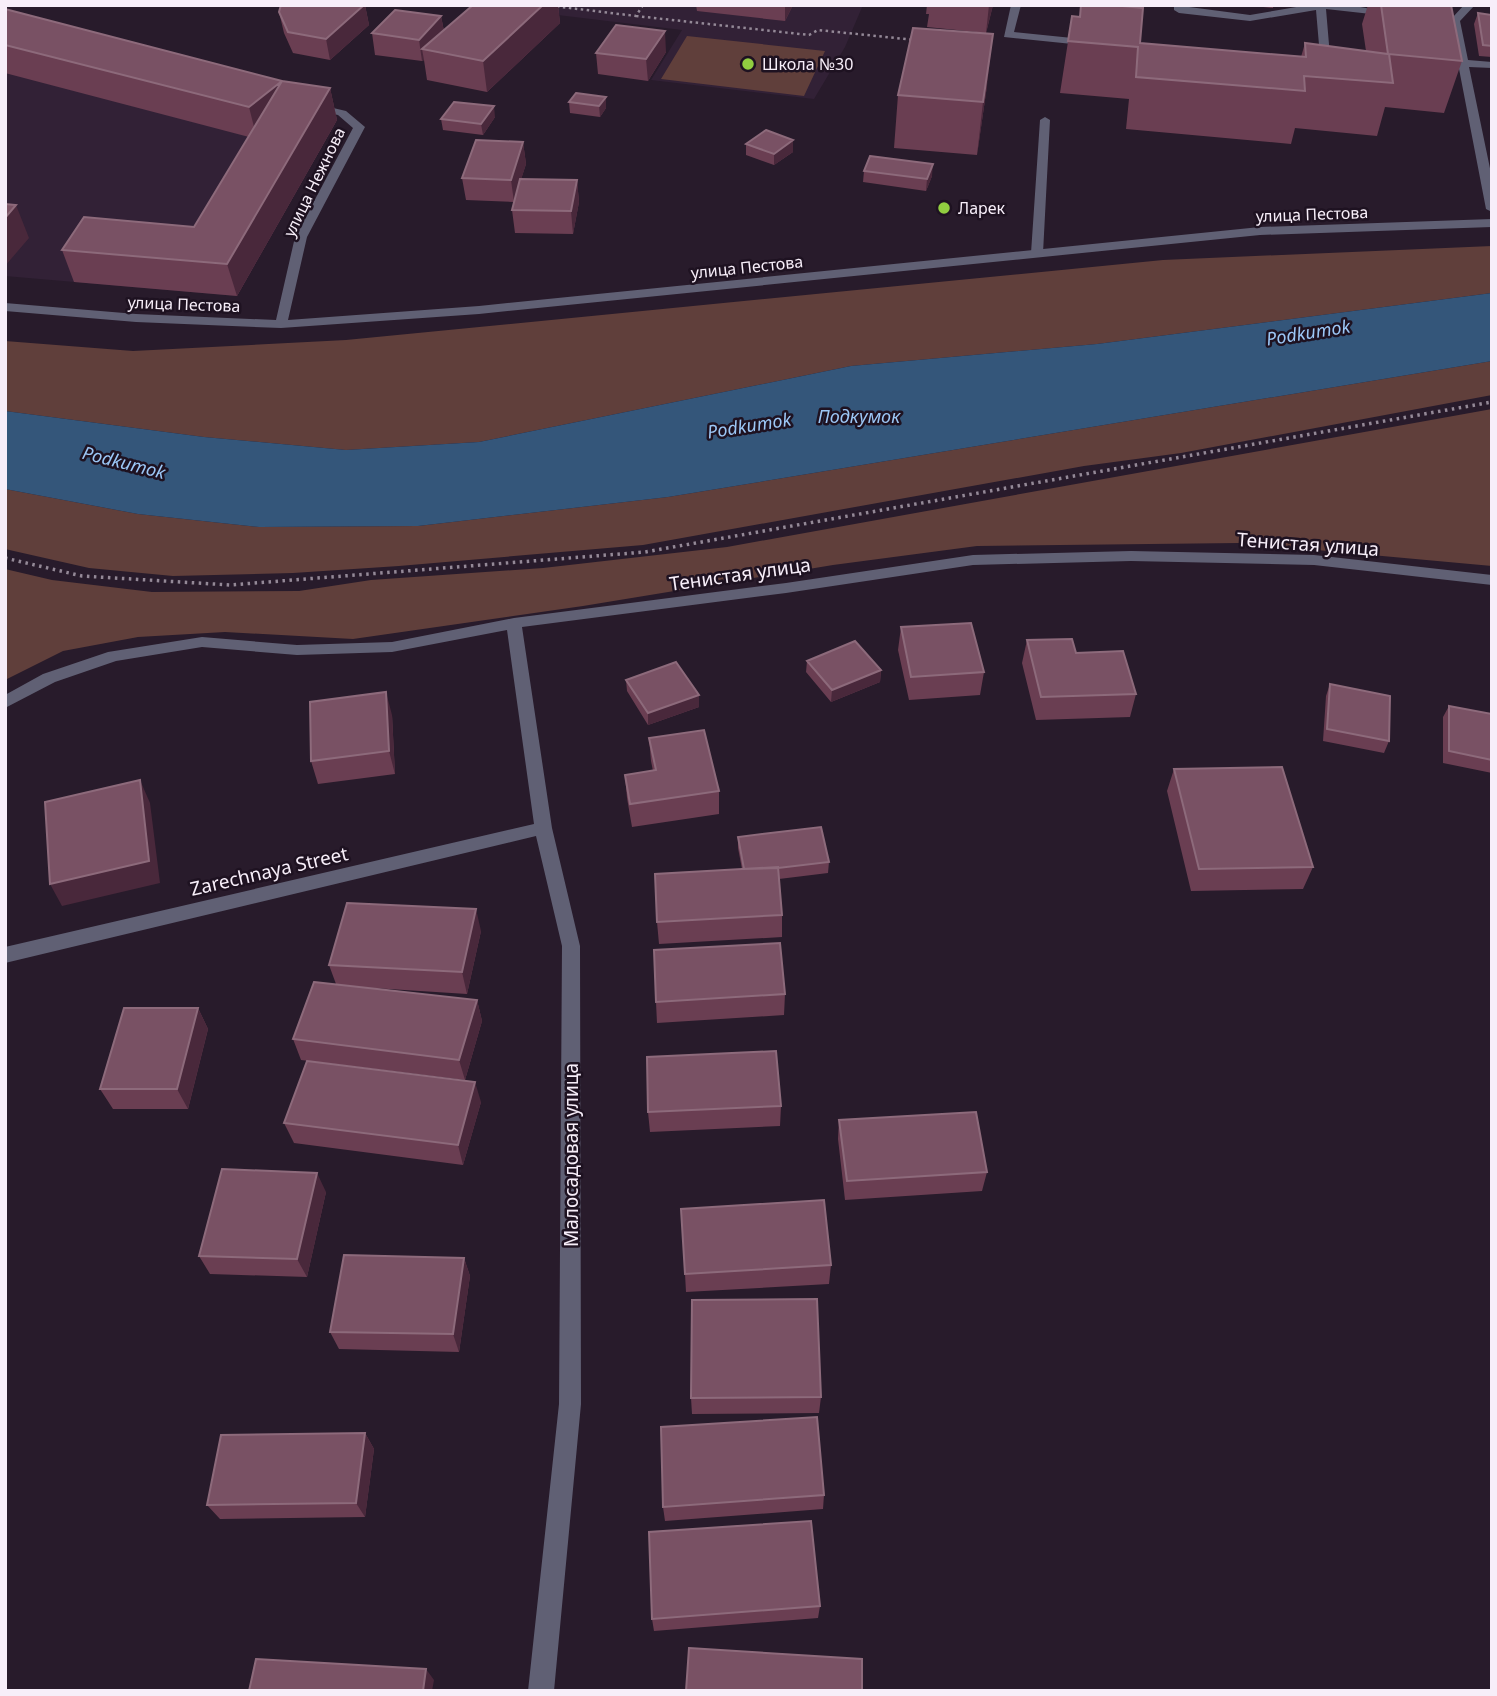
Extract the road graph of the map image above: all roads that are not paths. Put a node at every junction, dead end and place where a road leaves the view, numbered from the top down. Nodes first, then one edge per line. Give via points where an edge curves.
1 (1016, 5) edge
2 (1179, 5) edge
3 (1469, 5) edge
4 (1321, 6) edge
5 (1401, 14) edge
6 (1415, 16) edge
7 (1455, 20) junction
8 (1100, 44) edge
9 (1463, 63) junction
10 (1492, 65) edge
11 (1315, 74) edge
12 (301, 103) edge
13 (1045, 120) dead end
14 (1492, 209) edge
15 (1492, 223) edge
16 (1037, 253) junction
17 (5, 307) edge
18 (281, 324) junction
19 (1492, 580) edge
20 (514, 622) junction
21 (5, 702) edge
22 (543, 828) junction
23 (5, 955) edge
24 (541, 1691) edge

1 - 8 street via 1008,35
2 - 4 street via 1179,10 1250,18
3 - 7 street
4 - 5 street
4 - 11 street via 1327,74
6 - 7 street
7 - 9 street
9 - 10 street
9 - 14 street
12 - 18 street, улица Нежнова via 342,113 359,127 301,237
13 - 16 street
15 - 16 street, улица Пестова via 1260,231
16 - 18 street, улица Пестова via 479,310
17 - 18 street, улица Пестова
19 - 20 street, Тенистая улица via 1314,560 974,559
20 - 21 street, Тенистая улица via 391,647 297,650 202,642 114,656 48,678
20 - 22 street, Малосадовая улица
22 - 23 street, Zarechnaya Street
22 - 24 street, Малосадовая улица via 571,946 571,974 570,1404

